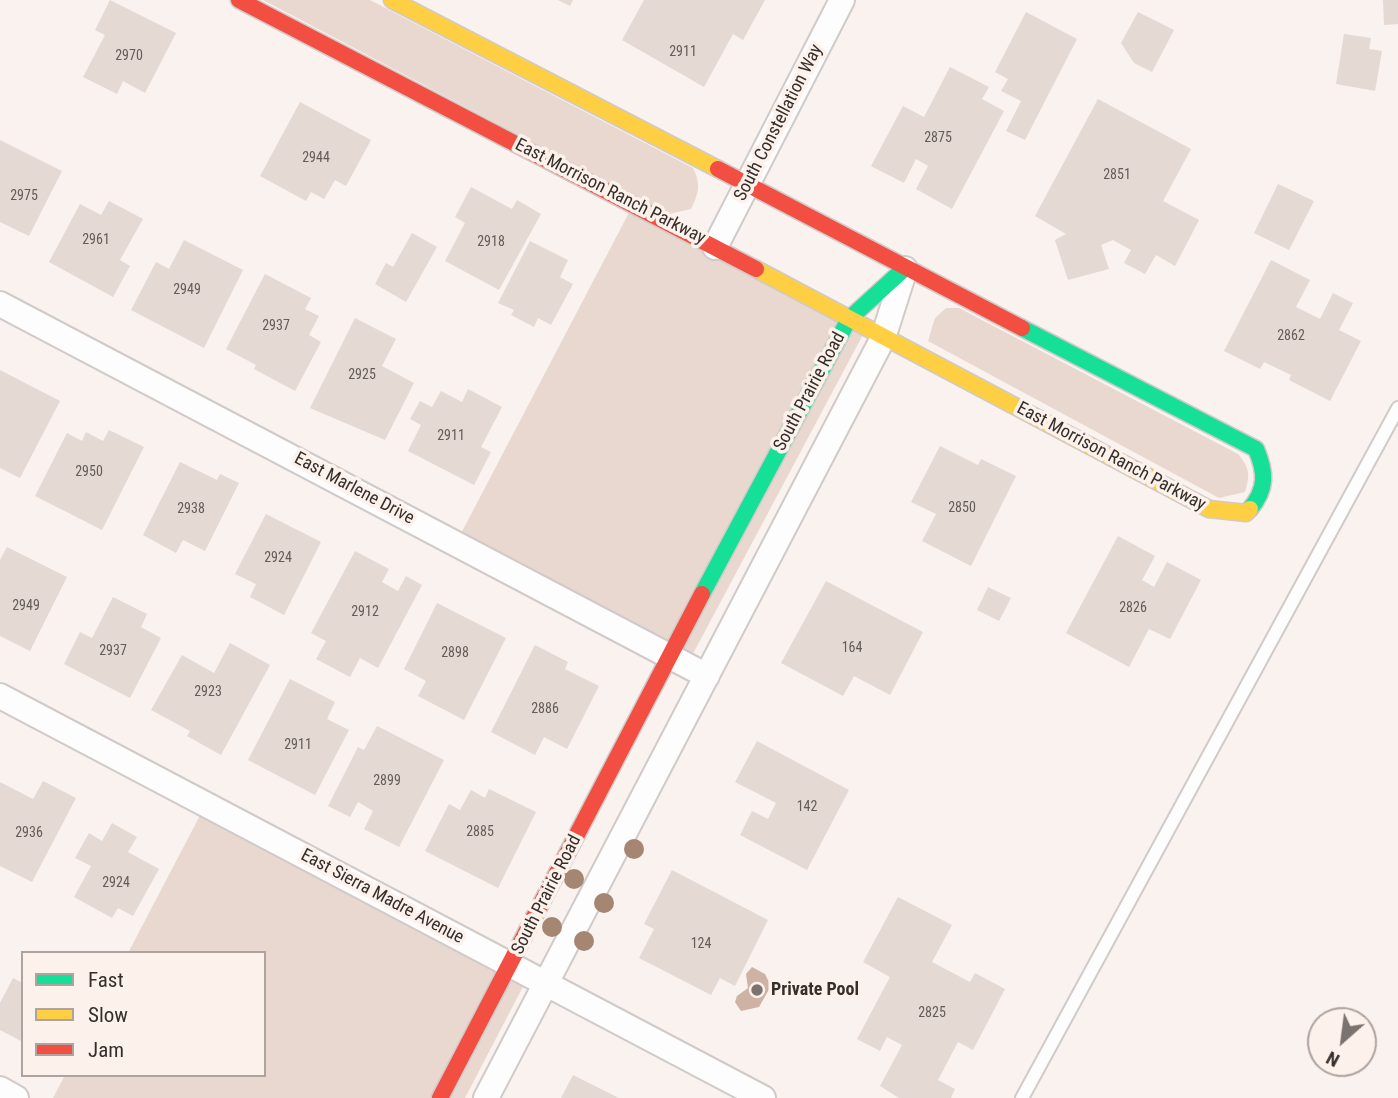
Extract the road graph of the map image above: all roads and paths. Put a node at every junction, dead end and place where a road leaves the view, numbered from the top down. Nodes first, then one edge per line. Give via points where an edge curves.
1 (240, 0) edge
2 (391, 0) edge
3 (842, 0) edge
4 (747, 185) junction
5 (715, 247) junction
6 (905, 268) junction
7 (0, 304) edge
8 (849, 319) junction
9 (883, 338) junction
10 (1398, 408) edge
11 (669, 655) junction
12 (706, 676) junction
13 (0, 696) edge
14 (511, 965) junction
15 (546, 983) junction
16 (0, 1089) edge
17 (16, 1098) edge
18 (440, 1098) edge
19 (486, 1098) edge
20 (763, 1098) edge
21 (1022, 1098) edge

1 - 5 street, East Morrison Ranch Parkway
2 - 4 street, East Morrison Ranch Parkway
3 - 4 street, South Constellation Way
4 - 5 street, South Constellation Way
4 - 6 street, East Morrison Ranch Parkway
5 - 8 street, East Morrison Ranch Parkway
6 - 8 street, South Prairie Road
6 - 9 street
6 - 9 street, East Morrison Ranch Parkway via 1256,449 1264,465 1260,499 1246,513 1209,509
7 - 11 street, East Marlene Drive
8 - 9 street, East Morrison Ranch Parkway
8 - 11 street, South Prairie Road
9 - 12 street
10 - 21 lane
11 - 12 street, East Marlene Drive
11 - 14 street, South Prairie Road
12 - 15 street
13 - 14 street, East Sierra Madre Avenue
14 - 15 street, East Sierra Madre Avenue
14 - 18 street, South Prairie Road
15 - 19 street
15 - 20 street, East Sierra Madre Avenue
16 - 17 street

